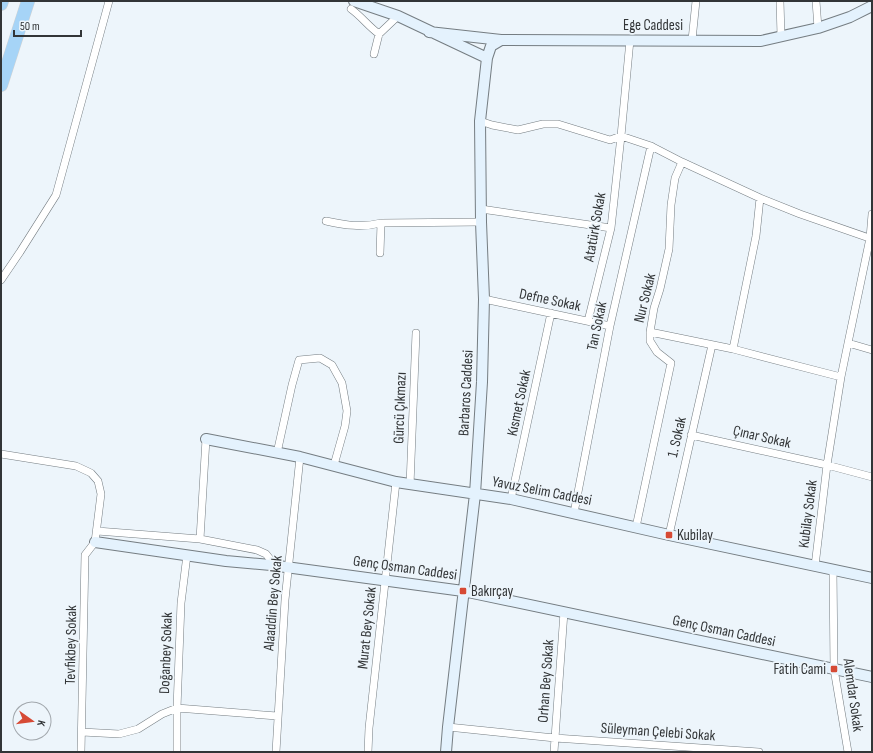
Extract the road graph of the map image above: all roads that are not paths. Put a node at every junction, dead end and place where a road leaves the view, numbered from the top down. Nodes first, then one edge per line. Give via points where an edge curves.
1 (2, 1) edge
2 (28, 1) edge
3 (109, 1) edge
4 (696, 1) edge
5 (780, 1) edge
6 (816, 1) edge
7 (1, 4) edge
8 (352, 5) edge
9 (872, 6) edge
10 (398, 16) junction
11 (818, 28) junction
12 (429, 32) junction
13 (379, 34) junction
14 (781, 36) junction
15 (501, 40) junction
16 (630, 40) junction
17 (692, 40) junction
18 (374, 54) dead end
19 (487, 58) junction
20 (1, 85) edge
21 (480, 121) junction
22 (621, 136) junction
23 (651, 146) junction
24 (682, 162) junction
25 (760, 198) junction
26 (481, 209) junction
27 (872, 214) edge
28 (326, 221) dead end
29 (481, 222) junction
30 (381, 223) junction
31 (611, 228) junction
32 (871, 238) edge
33 (380, 252) dead end
34 (1, 280) edge
35 (484, 299) junction
36 (551, 313) junction
37 (588, 321) junction
38 (610, 326) junction
39 (650, 332) junction
40 (416, 333) dead end
41 (848, 343) junction
42 (712, 345) junction
43 (733, 349) junction
44 (872, 350) edge
45 (841, 377) junction
46 (691, 435) junction
47 (206, 439) joint
48 (277, 453) junction
49 (1, 454) edge
50 (300, 457) junction
51 (334, 465) junction
52 (827, 465) junction
53 (872, 477) edge
54 (396, 482) junction
55 (410, 485) junction
56 (475, 494) junction
57 (511, 498) junction
58 (574, 513) junction
59 (636, 527) junction
60 (97, 530) junction
61 (669, 535) junction
62 (200, 539) junction
63 (95, 542) junction
64 (187, 556) junction
65 (271, 565) junction
66 (815, 566) junction
67 (288, 567) junction
68 (833, 569) junction
69 (872, 578) edge
70 (385, 580) junction
71 (464, 591) junction
72 (564, 612) junction
73 (834, 669) junction
74 (872, 677) edge
75 (176, 708) junction
76 (277, 716) junction
77 (448, 727) junction
78 (82, 732) junction
79 (555, 738) junction
80 (81, 752) edge
81 (176, 752) edge
82 (276, 752) edge
83 (368, 752) edge
84 (446, 752) edge
85 (554, 752) edge
86 (756, 752) edge
87 (759, 752) edge
88 (848, 752) edge

1 - 7 highway
2 - 20 highway
3 - 34 street via 56,195
4 - 17 street
5 - 14 street
6 - 11 street
8 - 10 street, Ege Caddesi
8 - 13 street
9 - 11 street, Ege Caddesi
10 - 12 street, Ege Caddesi
10 - 13 street
11 - 14 street, Ege Caddesi
12 - 15 street, Ege Caddesi
12 - 19 street, Ege Caddesi
13 - 18 street
14 - 17 street, Ege Caddesi via 761,40
15 - 16 street, Ege Caddesi
15 - 19 street, Barbaros Caddesi via 491,46
16 - 17 street, Ege Caddesi
16 - 22 street, Atatürk Sokak
19 - 21 street, Barbaros Caddesi
21 - 22 street via 518,130 543,124 558,124 610,140
21 - 26 street, Barbaros Caddesi
22 - 23 street
22 - 31 street, Atatürk Sokak
23 - 24 street
23 - 38 street, Tan Sokak
24 - 25 street
24 - 39 street, Nur Sokak via 675,178 668,256
25 - 32 street
25 - 43 street via 756,236
26 - 29 street, Barbaros Caddesi
26 - 31 street
27 - 32 street, Kubilay Sokak
28 - 30 street via 347,226
29 - 30 street
29 - 35 street, Barbaros Caddesi
30 - 33 street
31 - 37 street, Atatürk Sokak
32 - 41 street, Kubilay Sokak
35 - 36 street, Defne Sokak
35 - 56 street, Barbaros Caddesi via 482,389
36 - 37 street, Defne Sokak
36 - 57 street, Kısmet Sokak
37 - 38 street, Defne Sokak
38 - 58 street, Tan Sokak
39 - 42 street
39 - 59 street, Nur Sokak via 650,341 657,352 671,363
40 - 55 street, Gürcü Çıkmazı
41 - 44 street
41 - 45 street, Kubilay Sokak
42 - 43 street
42 - 46 street, 1. Sokak
43 - 45 street
45 - 52 street, Kubilay Sokak
46 - 52 street, Çınar Sokak
46 - 61 street, 1. Sokak
47 - 48 street, Yavuz Selim Caddesi
47 - 62 street
48 - 50 street, Yavuz Selim Caddesi
48 - 51 street via 299,360 320,358 332,366 342,383 347,411
49 - 60 street via 76,466 91,473 98,481 101,494
50 - 51 street, Yavuz Selim Caddesi
50 - 67 street, Alaaddin Bey Sokak
51 - 54 street, Yavuz Selim Caddesi
52 - 53 street, Çınar Sokak
52 - 66 street, Kubilay Sokak
54 - 55 street, Yavuz Selim Caddesi
54 - 70 street, Murat Bey Sokak
55 - 56 street, Yavuz Selim Caddesi
56 - 57 street, Yavuz Selim Caddesi
56 - 71 street, Barbaros Caddesi
57 - 58 street, Yavuz Selim Caddesi
58 - 59 street, Yavuz Selim Caddesi
59 - 61 street, Yavuz Selim Caddesi
60 - 62 street
60 - 63 street
61 - 66 street, Yavuz Selim Caddesi
62 - 65 street via 257,550 266,554
63 - 64 street, Genç Osman Caddesi
63 - 78 street, Tevfikbey Sokak via 85,555
64 - 65 street, Genç Osman Caddesi
64 - 75 street, Doğanbey Sokak via 181,603
65 - 67 street, Genç Osman Caddesi
66 - 68 street, Yavuz Selim Caddesi
67 - 70 street, Genç Osman Caddesi
67 - 76 street, Alaaddin Bey Sokak
68 - 69 street, Yavuz Selim Caddesi
68 - 73 street, Alemdar Sokak
70 - 71 street, Genç Osman Caddesi
70 - 83 street, Murat Bey Sokak
71 - 72 street, Genç Osman Caddesi
71 - 77 street, Barbaros Caddesi
72 - 73 street, Genç Osman Caddesi
72 - 79 street, Orhan Bey Sokak
73 - 74 street, Genç Osman Caddesi
73 - 88 street, Alemdar Sokak
75 - 76 street
75 - 78 street via 138,729 119,734
75 - 81 street, Doğanbey Sokak
76 - 82 street, Alaaddin Bey Sokak
77 - 79 street, Süleyman Çelebi Sokak
77 - 84 street, Barbaros Caddesi
78 - 80 street, Tevfikbey Sokak
79 - 85 street, Orhan Bey Sokak
79 - 86 street, Süleyman Çelebi Sokak
86 - 87 street, Süleyman Çelebi Sokak

